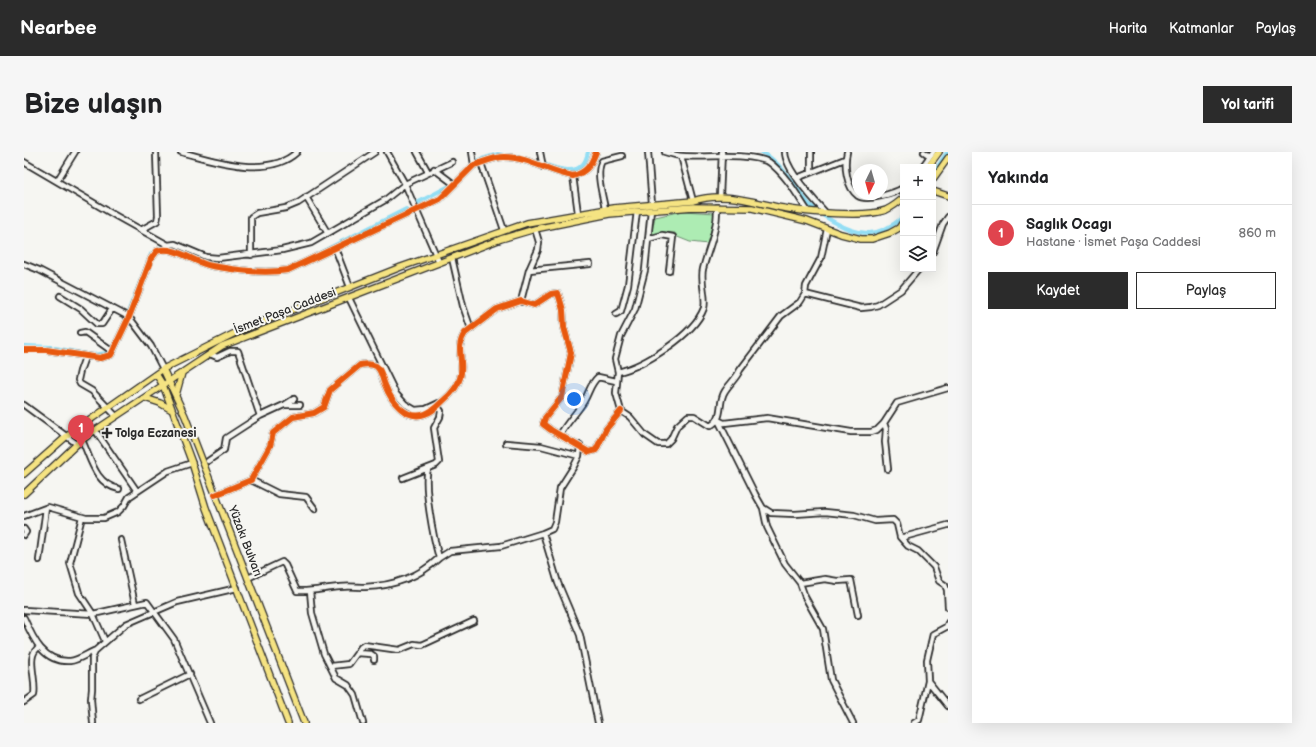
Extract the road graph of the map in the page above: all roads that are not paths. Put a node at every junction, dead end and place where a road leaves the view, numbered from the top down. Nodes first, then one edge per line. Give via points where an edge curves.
1 (75, 152) edge
2 (156, 152) edge
3 (181, 152) edge
4 (297, 152) edge
5 (375, 152) edge
6 (387, 152) edge
7 (417, 152) edge
8 (472, 152) edge
9 (540, 152) edge
10 (596, 152) edge
11 (648, 152) edge
12 (665, 152) edge
13 (785, 152) edge
14 (811, 152) edge
15 (847, 152) edge
16 (924, 152) edge
17 (939, 152) edge
18 (673, 153) edge
19 (722, 153) edge
20 (932, 154) edge
21 (622, 156) dead end
22 (681, 156) junction
23 (948, 158) edge
24 (845, 159) junction
25 (24, 162) edge
26 (452, 162) dead end
27 (481, 162) junction
28 (924, 164) edge
29 (930, 164) edge
30 (474, 165) junction
31 (543, 165) junction
32 (434, 169) junction
33 (428, 172) junction
34 (810, 172) junction
35 (936, 175) edge
36 (573, 176) junction
37 (797, 178) junction
38 (57, 181) junction
39 (405, 184) junction
40 (454, 184) junction
41 (900, 190) edge
42 (936, 192) edge
43 (720, 196) junction
44 (948, 196) edge
45 (306, 197) junction
46 (731, 197) junction
47 (900, 200) edge
48 (693, 201) junction
49 (652, 204) junction
50 (717, 207) junction
51 (732, 208) junction
52 (605, 209) junction
53 (416, 210) junction
54 (651, 210) junction
55 (807, 210) junction
56 (637, 212) junction
57 (824, 212) junction
58 (578, 213) junction
59 (948, 217) edge
60 (900, 226) edge
61 (827, 228) junction
62 (141, 230) junction
63 (504, 230) junction
64 (536, 230) junction
65 (327, 232) junction
66 (648, 239) junction
67 (936, 244) edge
68 (168, 247) junction
69 (335, 248) junction
70 (437, 254) junction
71 (251, 255) junction
72 (452, 258) junction
73 (439, 262) junction
74 (24, 264) edge
75 (590, 264) dead end
76 (529, 270) junction
77 (670, 271) dead end
78 (916, 272) edge
79 (350, 288) junction
80 (805, 294) junction
81 (60, 296) dead end
82 (350, 298) junction
83 (521, 301) junction
84 (112, 309) junction
85 (616, 314) dead end
86 (129, 317) junction
87 (471, 329) junction
88 (80, 333) dead end
89 (24, 350) edge
90 (113, 352) junction
91 (210, 354) junction
92 (85, 357) junction
93 (163, 369) junction
94 (182, 372) junction
95 (618, 372) junction
96 (156, 374) junction
97 (170, 380) junction
98 (616, 380) junction
99 (163, 385) junction
100 (948, 388) edge
101 (176, 395) junction
102 (144, 398) junction
103 (294, 399) dead end
104 (442, 401) junction
105 (24, 404) edge
106 (300, 404) dead end
107 (284, 405) junction
108 (108, 407) junction
109 (438, 408) junction
110 (172, 410) junction
111 (621, 411) junction
112 (116, 416) junction
113 (260, 416) junction
114 (718, 420) junction
115 (884, 423) junction
116 (95, 430) junction
117 (560, 435) junction
118 (67, 436) junction
119 (82, 440) junction
120 (506, 443) dead end
121 (77, 444) junction
122 (580, 445) junction
123 (579, 456) junction
124 (208, 461) dead end
125 (192, 463) junction
126 (428, 469) junction
127 (888, 469) dead end
128 (24, 474) edge
129 (403, 478) dead end
130 (251, 480) junction
131 (119, 489) dead end
132 (137, 491) junction
133 (24, 494) edge
134 (215, 495) junction
135 (46, 508) junction
136 (763, 508) junction
137 (315, 509) dead end
138 (24, 516) edge
139 (82, 517) junction
140 (948, 525) edge
141 (24, 529) edge
142 (544, 533) junction
143 (24, 535) edge
144 (900, 537) junction
145 (121, 540) dead end
146 (439, 558) junction
147 (39, 560) dead end
148 (248, 578) junction
149 (800, 583) junction
150 (237, 588) junction
151 (310, 591) junction
152 (135, 604) junction
153 (948, 607) edge
154 (24, 610) edge
155 (154, 613) junction
156 (93, 614) junction
157 (858, 615) dead end
158 (24, 620) edge
159 (474, 621) dead end
160 (948, 623) edge
161 (105, 642) junction
162 (39, 647) junction
163 (96, 650) junction
164 (357, 653) junction
165 (374, 660) dead end
166 (331, 666) junction
167 (190, 674) junction
168 (928, 681) junction
169 (139, 699) dead end
170 (24, 702) edge
171 (948, 706) edge
172 (93, 723) edge
173 (210, 723) edge
174 (288, 723) edge
175 (304, 723) edge
176 (363, 723) edge
177 (598, 723) edge
178 (853, 723) edge
179 (914, 723) edge

1 - 38 street
2 - 62 street via 158,216 157,221
3 - 4 street via 225,163 255,166 278,163
5 - 45 street
6 - 39 street
7 - 33 street
8 - 30 street
9 - 31 street
10 - 36 street via 589,168
11 - 49 street
12 - 18 street
13 - 37 street via 785,157
14 - 34 street
15 - 24 street
16 - 20 street
17 - 29 main road
18 - 22 street
19 - 22 street
19 - 43 street
19 - 55 street via 757,155 768,161 783,175
20 - 28 street
21 - 52 street via 602,161 600,164
22 - 48 street
23 - 35 main road
24 - 34 street
24 - 41 street via 848,176 859,196 880,196
25 - 38 street
26 - 32 street
27 - 30 street
27 - 31 street via 503,157
27 - 63 street
30 - 40 street
31 - 36 street
32 - 33 street
32 - 40 street
33 - 39 street
34 - 37 street
36 - 58 street
37 - 57 street
38 - 62 street
39 - 53 street
39 - 65 street via 385,200
40 - 53 street via 440,199
42 - 44 main road
43 - 46 main road
43 - 48 main road via 708,196
45 - 65 street
45 - 71 street via 286,208 257,213 251,217
46 - 51 main road
46 - 55 main road
47 - 57 main road via 875,213
48 - 49 main road
49 - 52 main road
50 - 51 main road, İsmet Paşa Caddesi
50 - 54 main road, İsmet Paşa Caddesi
50 - 95 street via 711,247 702,271 702,312 685,333 661,352 646,362
51 - 61 main road, İsmet Paşa Caddesi via 752,208
52 - 58 main road
53 - 69 street
53 - 70 street
54 - 56 main road, İsmet Paşa Caddesi
54 - 66 street
55 - 57 main road
56 - 64 main road, İsmet Paşa Caddesi via 591,217
56 - 85 street via 628,284 621,311
58 - 63 main road via 527,222
59 - 67 street
60 - 61 main road, İsmet Paşa Caddesi via 872,239 860,239
61 - 80 street via 819,264 808,282
62 - 68 street
63 - 70 main road
64 - 72 main road, İsmet Paşa Caddesi via 501,239
64 - 76 street via 538,250
65 - 71 street via 311,243
66 - 77 street via 662,235 673,237
66 - 95 street via 635,309 621,336 615,359
68 - 69 street via 210,266 272,272 288,270
68 - 71 street via 175,244 206,257
68 - 86 street via 157,251 151,259
69 - 79 street
70 - 73 street
70 - 79 main road
72 - 73 main road, İsmet Paşa Caddesi
72 - 87 street
73 - 82 main road, İsmet Paşa Caddesi
74 - 84 street
75 - 76 street
76 - 83 street
78 - 80 street via 901,290 871,307 861,308
79 - 93 main road via 221,338
80 - 114 street via 800,302 781,316 740,370 736,380 724,392
81 - 84 street via 98,324 102,324
82 - 91 main road, İsmet Paşa Caddesi via 222,346
82 - 104 street via 399,397 415,410 426,409
83 - 87 street via 497,308
83 - 117 street via 534,306 551,294 558,293 560,298 571,353 562,397 543,424
84 - 86 street
86 - 90 street
86 - 93 street via 151,346
87 - 104 street via 461,338 460,380 451,394
88 - 90 street via 85,332
89 - 92 street via 46,350
90 - 92 street via 100,358
91 - 94 main road, İsmet Paşa Caddesi
91 - 113 street via 217,357 238,350
92 - 108 street via 78,380
93 - 96 main road
93 - 97 main road, Yüzakı Bulvarı
94 - 97 main road, İsmet Paşa Caddesi
94 - 101 main road
95 - 98 street
96 - 99 main road, Yüzakı Bulvarı
96 - 108 main road
97 - 99 main road, İsmet Paşa Caddesi
97 - 101 main road, Yüzakı Bulvarı
98 - 111 street via 616,393
98 - 117 street via 598,377
99 - 102 main road, İsmet Paşa Caddesi
99 - 110 main road, Yüzakı Bulvarı
100 - 115 street via 897,403
101 - 134 main road, Yüzakı Bulvarı
102 - 110 main road
102 - 112 main road, İsmet Paşa Caddesi
103 - 107 street
104 - 109 street
105 - 118 street
106 - 107 street
107 - 113 street
108 - 112 street
108 - 118 main road
109 - 126 street via 441,411 440,417 434,428 439,462
109 - 130 street via 417,416 408,414 390,396 376,366 360,365 330,390 324,407 314,413 292,417 273,433 270,446
110 - 125 main road, Yüzakı Bulvarı
111 - 114 street via 658,444 666,444 677,426 688,416 694,416 710,426
111 - 122 street via 606,430 596,450 589,452
112 - 116 main road, İsmet Paşa Caddesi
113 - 124 street via 226,438 224,450
114 - 115 street via 724,423 773,419 851,432 877,430
114 - 136 street
115 - 127 street
116 - 119 main road, İsmet Paşa Caddesi
116 - 132 street
117 - 122 street
118 - 121 street
118 - 128 main road
119 - 121 main road, İsmet Paşa Caddesi
119 - 131 street via 97,474 110,487
120 - 123 street via 541,446
121 - 133 main road, İsmet Paşa Caddesi
122 - 123 street
123 - 142 street via 560,488 552,529
125 - 132 street via 175,467
125 - 150 main road, Yüzakı Bulvarı via 206,508
126 - 129 street
126 - 146 street via 426,474
130 - 134 street
130 - 137 street via 279,494 306,497
132 - 139 street via 118,512 96,519
134 - 148 main road, Yüzakı Bulvarı
135 - 138 street
135 - 139 street
135 - 147 street
136 - 144 street via 771,513 825,512 854,515 875,521 893,520 897,524
136 - 149 street via 767,527 785,564
139 - 156 street via 70,563 79,593
140 - 144 street via 909,537
141 - 143 street
142 - 146 street via 501,546 450,551
142 - 177 street via 558,583 580,635
144 - 153 street via 908,546 918,550 934,567 939,581 947,590
145 - 152 street
146 - 151 street via 405,580 385,585
148 - 151 street via 282,562 297,591
148 - 175 main road, Yüzakı Bulvarı
149 - 157 street via 825,579 851,580
149 - 178 street via 823,629 834,689
150 - 155 street via 177,602
150 - 174 main road, Yüzakı Bulvarı
151 - 166 street via 312,613 320,642
152 - 155 street via 147,602
152 - 156 street
154 - 156 street
155 - 161 street via 126,624
155 - 167 street via 174,639
156 - 161 street
158 - 162 street
159 - 164 street via 422,645 414,644 399,650 364,645
160 - 168 street via 946,627 933,634 927,660
161 - 163 street
162 - 163 street via 49,657 71,661
162 - 170 street via 34,650 31,660 36,684 34,695
163 - 172 street via 92,658 90,699
164 - 165 street via 371,654
164 - 166 street via 350,664
166 - 176 street via 336,678 348,685 355,695
167 - 169 street
167 - 173 street
168 - 171 street
168 - 179 street via 919,720

